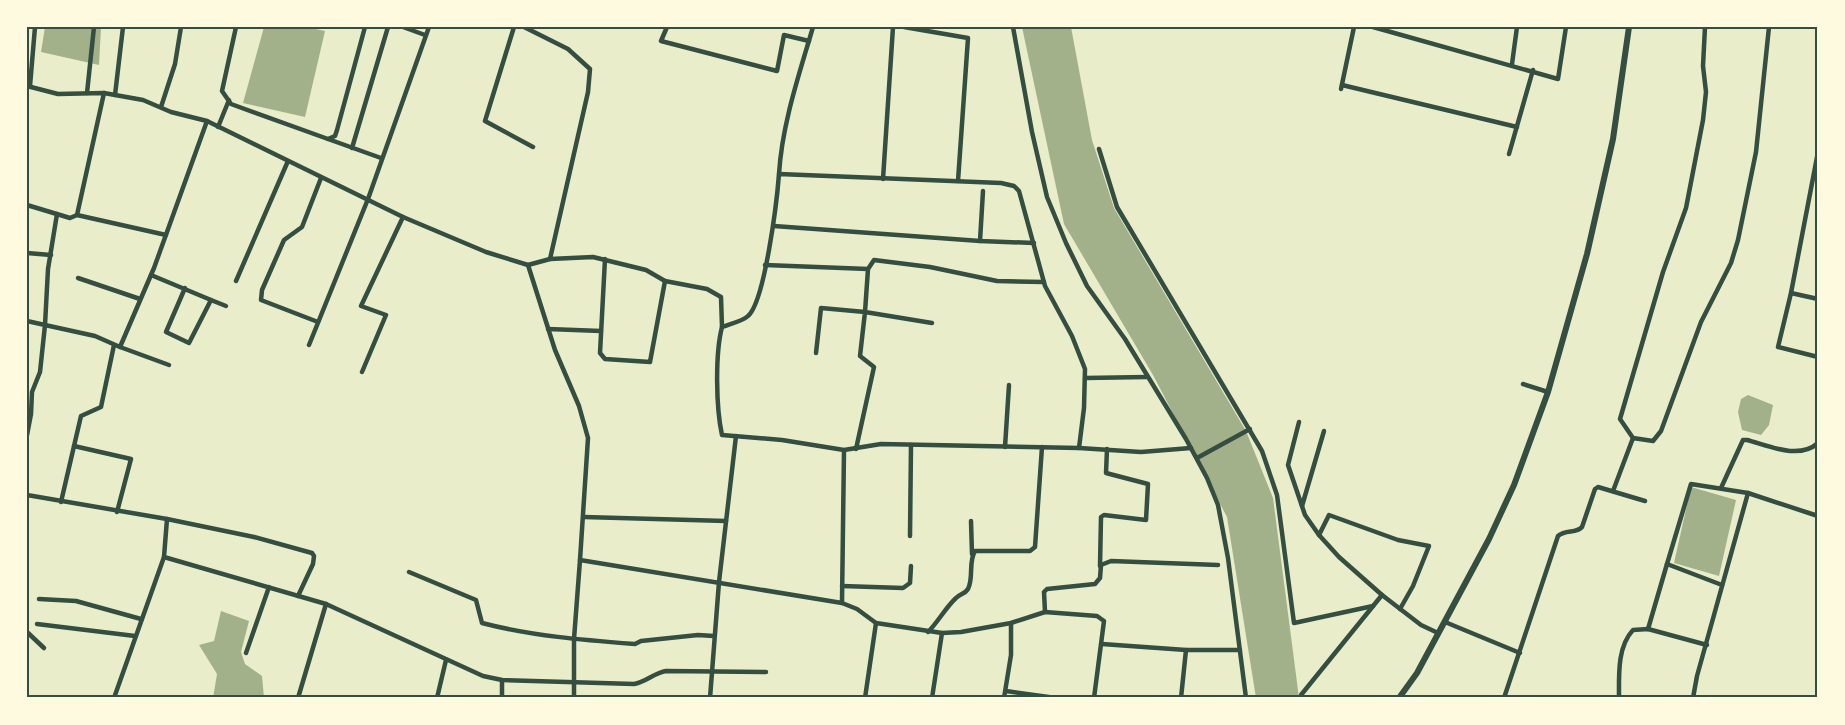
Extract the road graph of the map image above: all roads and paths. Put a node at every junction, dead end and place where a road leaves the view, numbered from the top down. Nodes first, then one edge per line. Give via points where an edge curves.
1 (35, 27) edge
2 (94, 27) edge
3 (123, 27) edge
4 (181, 27) edge
5 (236, 27) edge
6 (364, 27) edge
7 (387, 27) edge
8 (403, 27) edge
9 (429, 27) edge
10 (514, 27) edge
11 (524, 27) edge
12 (667, 27) edge
13 (813, 27) edge
14 (893, 27) edge
15 (904, 27) edge
16 (1013, 27) edge
17 (1354, 27) edge
18 (1373, 27) edge
19 (1517, 27) edge
20 (1566, 27) edge
21 (1629, 27) edge
22 (1705, 27) edge
23 (1769, 27) edge
24 (425, 35) junction
25 (809, 41) junction
26 (1512, 64) junction
27 (1533, 70) junction
28 (28, 86) edge
29 (87, 93) junction
30 (104, 93) junction
31 (115, 95) junction
32 (228, 100) junction
33 (161, 107) junction
34 (207, 121) junction
35 (218, 126) junction
36 (1517, 127) junction
37 (328, 140) junction
38 (533, 147) dead end
39 (352, 148) junction
40 (1099, 149) dead end
41 (1818, 152) edge
42 (1509, 154) dead end
43 (381, 158) junction
44 (288, 161) junction
45 (779, 174) junction
46 (321, 178) junction
47 (883, 179) junction
48 (958, 181) junction
49 (1815, 187) edge
50 (983, 191) dead end
51 (368, 199) junction
52 (27, 205) edge
53 (57, 214) junction
54 (77, 215) junction
55 (403, 217) junction
56 (774, 226) junction
57 (166, 235) junction
58 (980, 241) junction
59 (1034, 243) junction
60 (27, 253) edge
61 (51, 255) junction
62 (550, 259) junction
63 (604, 259) junction
64 (528, 265) junction
65 (765, 265) junction
66 (868, 268) junction
67 (151, 275) junction
68 (78, 278) dead end
69 (236, 281) dead end
70 (665, 281) junction
71 (1044, 282) junction
72 (185, 288) junction
73 (1791, 293) junction
74 (140, 299) junction
75 (1818, 299) edge
76 (211, 300) junction
77 (226, 306) dead end
78 (866, 312) junction
79 (27, 321) edge
80 (318, 322) junction
81 (932, 323) dead end
82 (45, 325) junction
83 (722, 327) junction
84 (548, 329) junction
85 (601, 330) junction
86 (114, 345) junction
87 (309, 345) dead end
88 (120, 347) junction
89 (816, 353) dead end
90 (1818, 357) edge
91 (169, 365) dead end
92 (362, 372) dead end
93 (1148, 376) junction
94 (1084, 378) junction
95 (1523, 384) dead end
96 (1009, 385) dead end
97 (1548, 392) junction
98 (29, 403) edge
99 (1299, 422) dead end
100 (1250, 429) junction
101 (1324, 431) dead end
102 (27, 435) edge
103 (736, 436) junction
104 (1633, 438) junction
105 (1818, 443) edge
106 (911, 445) junction
107 (74, 446) junction
108 (1005, 447) junction
109 (1042, 447) junction
110 (855, 448) junction
111 (1079, 448) junction
112 (1191, 448) junction
113 (1107, 449) junction
114 (844, 450) junction
115 (1197, 458) junction
116 (1721, 488) junction
117 (1613, 491) junction
118 (1748, 493) junction
119 (27, 495) edge
120 (1645, 501) dead end
121 (61, 502) junction
122 (1302, 506) junction
123 (117, 512) junction
124 (1818, 516) edge
125 (584, 517) junction
126 (167, 519) junction
127 (726, 521) junction
128 (971, 521) dead end
129 (1319, 535) junction
130 (910, 536) dead end
131 (972, 554) junction
132 (164, 557) junction
133 (580, 560) junction
134 (1666, 564) junction
135 (1218, 565) dead end
136 (911, 566) dead end
137 (1100, 569) junction
138 (409, 572) dead end
139 (719, 582) junction
140 (1722, 585) junction
141 (842, 586) junction
142 (269, 587) junction
143 (1382, 595) junction
144 (298, 596) junction
145 (39, 599) dead end
146 (842, 603) junction
147 (326, 604) junction
148 (1373, 606) junction
149 (1400, 609) junction
150 (1045, 612) junction
151 (141, 619) junction
152 (1445, 622) junction
153 (876, 623) junction
154 (1011, 623) junction
155 (37, 624) dead end
156 (1648, 629) junction
157 (27, 632) edge
158 (928, 632) junction
159 (942, 633) junction
160 (1438, 633) junction
161 (135, 636) junction
162 (714, 636) junction
163 (574, 639) junction
164 (1102, 644) junction
165 (1707, 645) junction
166 (44, 648) dead end
167 (1186, 650) junction
168 (1240, 650) junction
169 (246, 653) dead end
170 (1520, 653) junction
171 (446, 660) junction
172 (711, 671) junction
173 (766, 672) dead end
174 (502, 680) junction
175 (574, 683) junction
176 (1006, 691) junction
177 (1301, 695) dead end
178 (114, 698) edge
179 (298, 698) edge
180 (436, 698) edge
181 (502, 698) edge
182 (574, 698) edge
183 (710, 698) edge
184 (865, 698) edge
185 (932, 698) edge
186 (1004, 698) edge
187 (1056, 698) edge
188 (1094, 698) edge
189 (1181, 698) edge
190 (1246, 698) edge
191 (1399, 698) edge
192 (1504, 698) edge
193 (1619, 698) edge
194 (1693, 698) edge

1 - 28 street
2 - 29 street
3 - 31 street
4 - 33 street via 175,64
5 - 32 street via 222,91
6 - 37 street via 338,130
7 - 39 street
8 - 24 street
9 - 24 street
10 - 38 street via 485,121
11 - 62 street via 568,50 590,69
12 - 25 street via 661,41 777,71 784,35
13 - 25 street
14 - 47 street
15 - 48 street via 968,38
16 - 93 street via 1047,197 1088,286
17 - 36 street via 1341,87
18 - 26 street
19 - 26 street
20 - 27 street via 1558,79
21 - 97 street via 1613,139 1587,254
22 - 104 street via 1706,92 1686,208 1620,419
23 - 104 street via 1756,152 1734,255 1701,322 1662,431 1653,441
24 - 43 street
25 - 45 street via 788,114
26 - 27 street
27 - 36 street
28 - 29 street via 58,94
29 - 30 street
30 - 31 street
30 - 54 street
31 - 33 street
32 - 35 street
32 - 37 street
33 - 34 street
34 - 35 street
34 - 57 street
35 - 44 street
36 - 42 street
37 - 39 street
39 - 43 street
40 - 100 street via 1117,207
41 - 49 street
43 - 51 street
44 - 46 street
44 - 69 street
45 - 47 street
45 - 56 street
46 - 51 street
46 - 80 street via 302,227 284,240 261,300
47 - 48 street
48 - 59 street via 1014,186 1019,191
49 - 73 street
50 - 58 street
51 - 55 street
51 - 80 street
52 - 53 street
53 - 54 street via 70,218
53 - 61 street
54 - 57 street
55 - 64 street
55 - 92 street via 361,306 386,315
56 - 58 street
56 - 65 street
57 - 67 street
58 - 59 street
59 - 71 street
60 - 61 street
61 - 82 street
62 - 63 street
62 - 64 street
63 - 70 street via 646,270
63 - 85 street
64 - 84 street
65 - 66 street
65 - 83 street via 756,304 747,317
66 - 71 street via 874,260 997,281
66 - 78 street
67 - 72 street
67 - 74 street
68 - 74 street
70 - 83 street via 707,289 721,297
70 - 85 street via 650,362 605,358 600,353
71 - 94 street via 1072,336 1085,369
72 - 76 street
72 - 76 street via 166,332 189,343
73 - 75 street
73 - 90 street via 1778,347
74 - 88 street
76 - 77 street
78 - 81 street
78 - 89 street via 821,308
78 - 110 street via 860,356 874,367
79 - 82 street
80 - 87 street
82 - 86 street via 95,336
82 - 98 street via 40,372
83 - 103 street via 719,418 722,435
84 - 85 street
84 - 125 street via 588,438
86 - 88 street
86 - 107 street via 101,407 81,416
88 - 91 street
93 - 94 street
93 - 112 street
94 - 111 street
95 - 97 street
96 - 108 street
97 - 152 street via 1514,485
98 - 102 street
99 - 122 street via 1288,465
100 - 115 street
100 - 148 street via 1262,451 1276,495 1294,623
101 - 122 street
103 - 114 street
103 - 127 street
104 - 117 street
105 - 116 street via 1788,452 1743,440
106 - 108 street
106 - 110 street
106 - 130 street
107 - 121 street
107 - 123 street via 131,459
108 - 109 street
109 - 111 street
109 - 131 street via 1035,547 1030,551 977,550
110 - 114 street
111 - 113 street
112 - 113 street via 1141,452
112 - 115 street
113 - 137 street via 1106,473 1148,484 1146,520 1101,517
114 - 141 street
115 - 168 street via 1218,505
116 - 118 street
116 - 134 street via 1691,484
117 - 120 street
117 - 170 street via 1601,486 1595,489 1579,531 1558,536
118 - 124 street
118 - 140 street
119 - 121 street
121 - 123 street
122 - 129 street
123 - 126 street
125 - 127 street
125 - 133 street
126 - 132 street
126 - 144 street via 312,553 313,564
127 - 139 street
128 - 131 street
129 - 143 street
129 - 149 street via 1329,515 1398,540 1429,546
131 - 158 street via 966,592 954,599
132 - 142 street
132 - 151 street
133 - 139 street
133 - 163 street
134 - 140 street
134 - 156 street
135 - 137 street via 1111,561
136 - 141 street via 910,583 903,588
137 - 150 street via 1095,584 1047,589
138 - 163 street via 476,600 482,622
139 - 146 street
139 - 162 street
140 - 165 street
141 - 146 street
142 - 144 street
142 - 169 street
143 - 148 street
143 - 149 street
144 - 147 street
145 - 151 street via 76,601
146 - 153 street
147 - 171 street
147 - 179 street
148 - 177 street
149 - 160 street
150 - 154 street
150 - 164 street via 1102,618
151 - 161 street
152 - 160 street
152 - 170 street
153 - 158 street
153 - 184 street
154 - 159 street
154 - 176 street
155 - 161 street
156 - 165 street
156 - 193 street via 1633,630 1625,638
157 - 166 street
158 - 159 street
159 - 185 street
160 - 191 street
161 - 178 street
162 - 163 street via 635,644
162 - 172 street
163 - 175 street
164 - 167 street
164 - 188 street
165 - 194 street
167 - 168 street
167 - 189 street
168 - 190 street
170 - 192 street
171 - 174 street
171 - 180 street
172 - 173 street
172 - 175 street via 666,671 634,684
172 - 183 street
174 - 175 street
174 - 181 street
175 - 182 street
176 - 186 street
176 - 187 street

